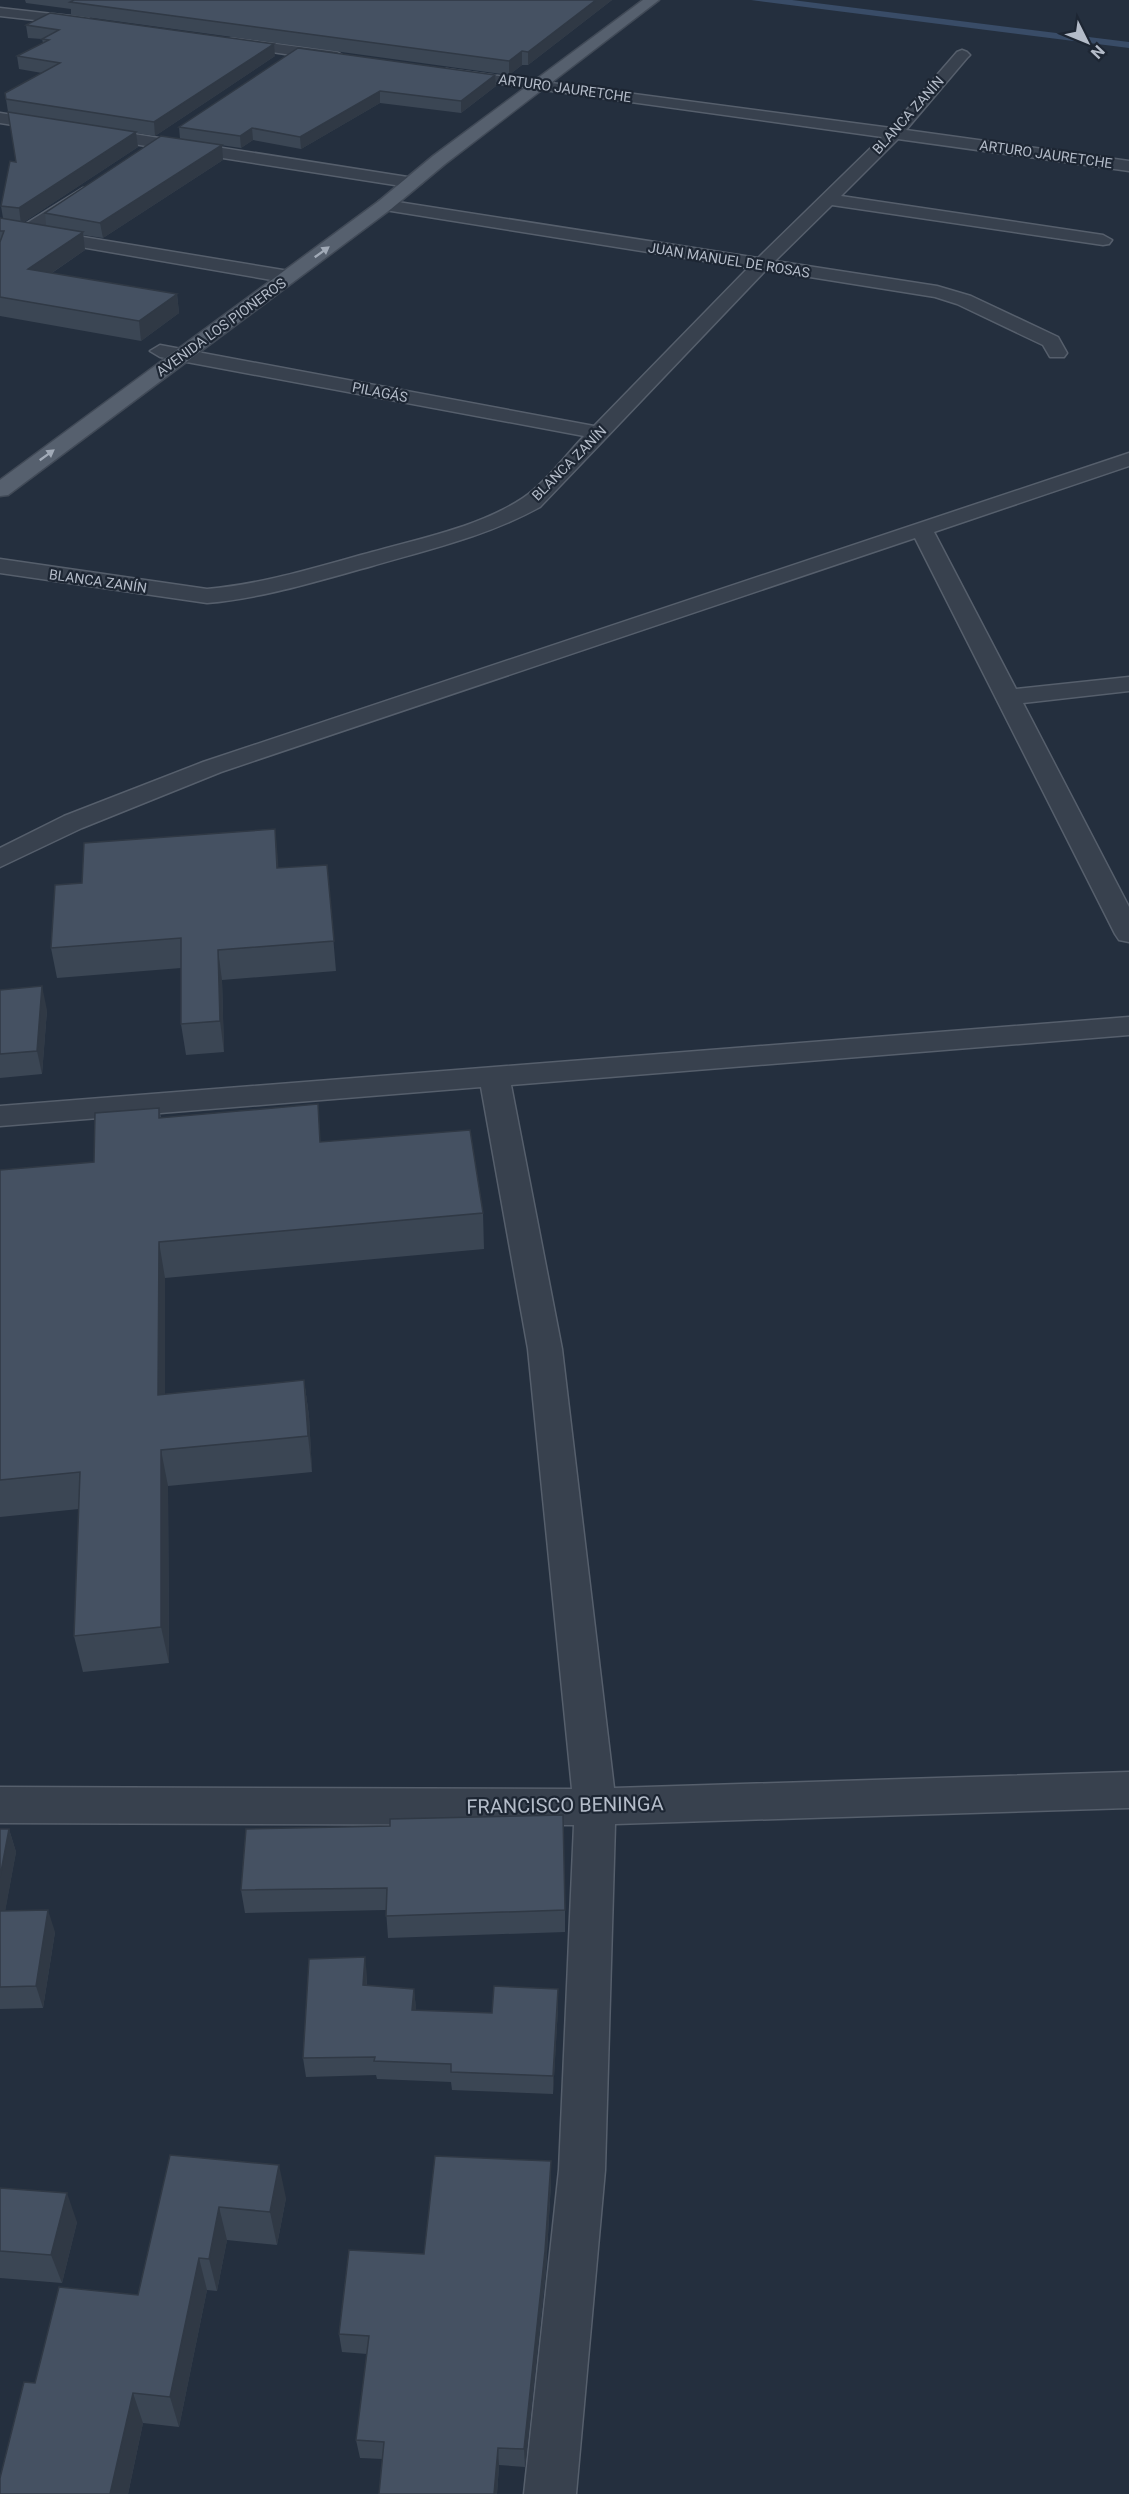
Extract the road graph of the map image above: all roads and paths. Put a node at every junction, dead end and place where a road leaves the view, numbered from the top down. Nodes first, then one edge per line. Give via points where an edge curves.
1 (652, 0) edge
2 (0, 12) edge
3 (97, 17) edge
4 (215, 40) edge
5 (297, 51) junction
6 (962, 55) dead end
7 (355, 59) edge
8 (277, 64) edge
9 (436, 70) edge
10 (540, 84) junction
11 (0, 118) edge
12 (176, 130) dead end
13 (896, 132) junction
14 (156, 143) junction
15 (138, 156) edge
16 (439, 160) junction
17 (1129, 166) edge
18 (394, 180) junction
19 (100, 181) edge
20 (414, 183) junction
21 (828, 199) junction
22 (385, 205) junction
23 (0, 228) edge
24 (26, 232) junction
25 (1103, 240) dead end
26 (760, 266) junction
27 (267, 273) junction
28 (289, 277) junction
29 (160, 351) junction
30 (1057, 352) dead end
31 (182, 355) junction
32 (599, 433) junction
33 (1129, 459) edge
34 (0, 469) edge
35 (0, 490) edge
36 (922, 529) junction
37 (0, 566) edge
38 (1129, 684) edge
39 (1008, 697) junction
40 (0, 859) edge
41 (1129, 934) edge
42 (1129, 1026) edge
43 (494, 1077) junction
44 (0, 1116) edge
45 (1129, 1790) edge
46 (0, 1805) edge
47 (595, 1807) junction
48 (550, 2494) edge

1 - 10 main road, AVENIDA LOS PIONEROS
2 - 3 street via 75,21
4 - 5 street
5 - 7 street
5 - 8 street
6 - 13 street, BLANCA ZANÍN
9 - 10 street, ARTURO JAURETCHE
10 - 13 street, ARTURO JAURETCHE
10 - 16 main road, AVENIDA LOS PIONEROS
11 - 14 street
12 - 14 street
13 - 17 street, ARTURO JAURETCHE
13 - 21 street, BLANCA ZANÍN
14 - 15 street
14 - 18 street
16 - 18 main road, AVENIDA LOS PIONEROS
16 - 20 main road, AVENIDA LOS PIONEROS
18 - 20 street
18 - 27 main road, AVENIDA LOS PIONEROS
19 - 24 street
20 - 22 main road, AVENIDA LOS PIONEROS
21 - 25 street
21 - 26 street, BLANCA ZANÍN
22 - 26 street, JUAN MANUEL DE ROSAS
28 -> 22 main road, AVENIDA LOS PIONEROS
23 - 24 street
24 - 27 street
26 - 30 street, JUAN MANUEL DE ROSAS via 937,292 964,300 1051,341
26 - 32 street, BLANCA ZANÍN
27 - 28 street
27 - 29 main road, AVENIDA LOS PIONEROS
28 - 31 main road, AVENIDA LOS PIONEROS
29 - 31 street, PILAGÁS
29 - 34 main road, AVENIDA LOS PIONEROS
31 - 32 street, PILAGÁS
35 -> 31 main road, AVENIDA LOS PIONEROS
32 - 37 street, BLANCA ZANÍN via 532,502 502,520 277,586 207,596
33 - 36 street
36 - 39 street
36 - 40 street via 212,766 73,822
38 - 39 street
39 - 41 street
42 - 43 street
43 - 44 street
43 - 47 street via 545,1349
45 - 47 street, FRANCISCO BENINGA
46 - 47 street, FRANCISCO BENINGA
47 - 48 street via 582,2170

